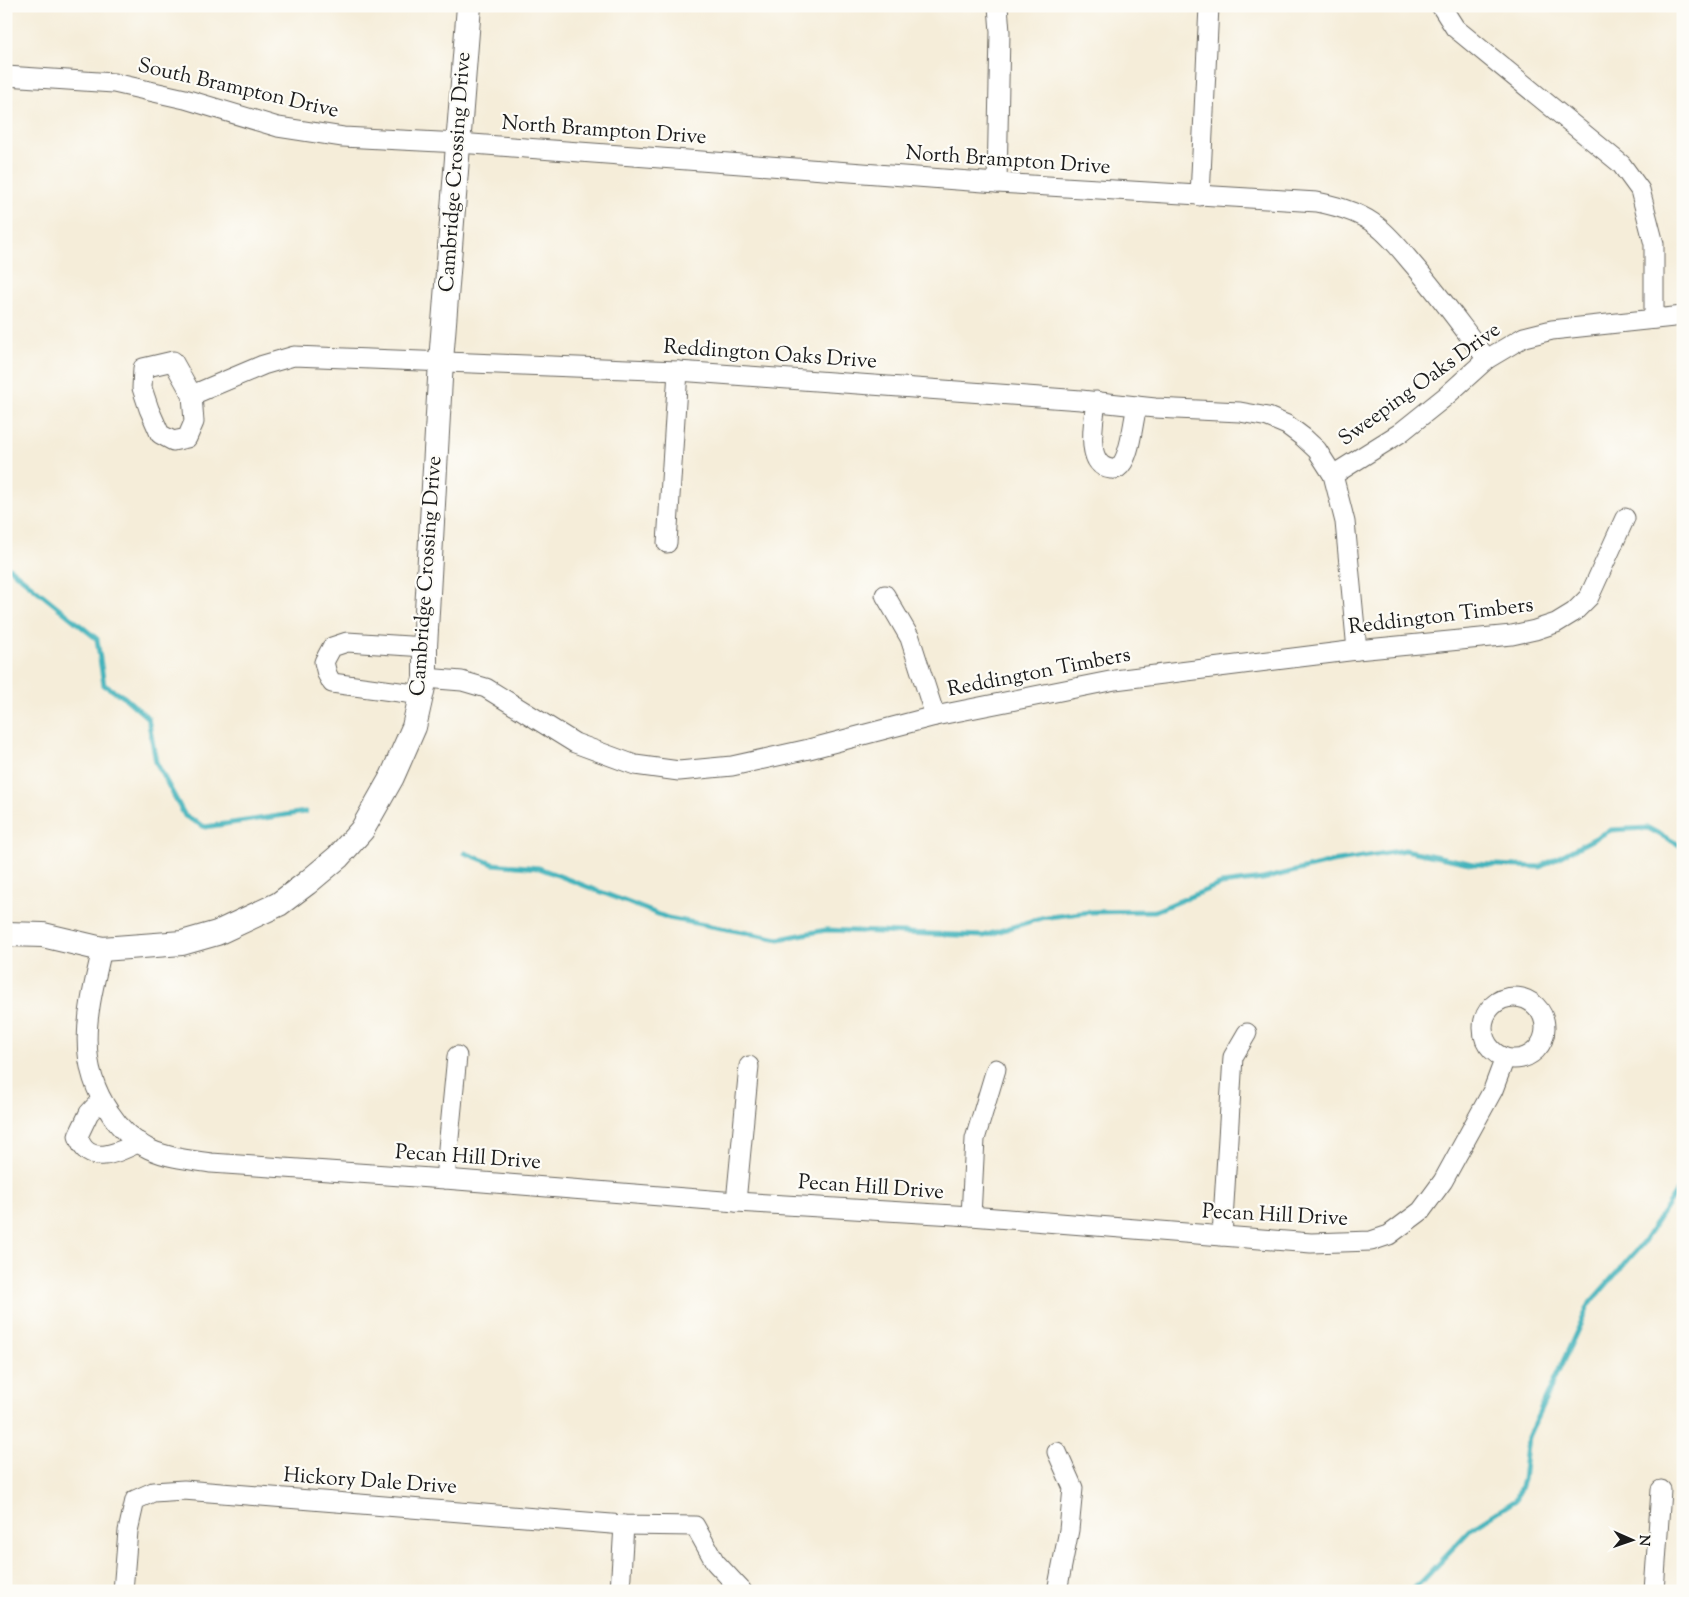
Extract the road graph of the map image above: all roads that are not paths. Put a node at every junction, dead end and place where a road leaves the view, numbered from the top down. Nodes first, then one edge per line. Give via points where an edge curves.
1 (468, 6) edge
2 (998, 6) edge
3 (1209, 6) edge
4 (1441, 6) edge
5 (6, 76) edge
6 (459, 142) junction
7 (997, 184) junction
8 (1200, 196) junction
9 (1683, 316) edge
10 (1654, 319) junction
11 (1487, 359) junction
12 (441, 361) junction
13 (678, 371) junction
14 (192, 394) dead end
15 (1096, 401) junction
16 (1137, 406) junction
17 (1333, 475) junction
18 (1625, 518) dead end
19 (667, 543) dead end
20 (885, 595) dead end
21 (425, 647) junction
22 (1356, 650) junction
23 (423, 686) junction
24 (935, 716) junction
25 (6, 934) edge
26 (102, 949) junction
27 (1247, 1033) dead end
28 (457, 1056) dead end
29 (1505, 1058) dead end
30 (749, 1066) dead end
31 (996, 1069) dead end
32 (101, 1100) junction
33 (139, 1142) junction
34 (445, 1179) junction
35 (736, 1202) junction
36 (971, 1216) junction
37 (1222, 1236) junction
38 (1057, 1452) dead end
39 (1661, 1490) dead end
40 (624, 1525) junction
41 (123, 1591) edge
42 (620, 1591) edge
43 (742, 1591) edge
44 (1057, 1591) edge
45 (1654, 1591) edge

1 - 6 street, Cambridge Crossing Drive
2 - 7 street
3 - 8 street
4 - 10 street via 1455,28 1621,164 1640,190 1654,244
5 - 6 street, South Brampton Drive via 114,83 185,99 278,127 343,137
6 - 7 street, North Brampton Drive
6 - 12 street, Cambridge Crossing Drive
7 - 8 street, North Brampton Drive
8 - 11 street, North Brampton Drive via 1316,202 1335,205 1364,218 1378,226 1398,246
9 - 10 street, Sweeping Oaks Drive
10 - 11 street, Sweeping Oaks Drive via 1552,330 1524,337
11 - 17 street, Sweeping Oaks Drive via 1400,433
12 - 13 street, Reddington Oaks Drive
12 - 14 street, Reddington Oaks Drive via 294,356
12 - 21 street, Cambridge Crossing Drive
13 - 15 street, Reddington Oaks Drive
13 - 19 street
15 - 16 street, Reddington Oaks Drive
15 - 16 street via 1093,452 1099,465 1114,470 1126,457
16 - 17 street, Reddington Oaks Drive via 1268,416 1288,425 1303,437
17 - 22 street, Reddington Oaks Drive via 1345,522
18 - 22 street, Reddington Timbers via 1589,597 1556,623 1512,635
20 - 24 street via 910,638
21 - 23 street, Cambridge Crossing Drive
21 - 23 street, Reddington Timbers via 347,642 332,647 324,662 332,683
22 - 24 street, Reddington Timbers via 1115,680
23 - 24 street, Reddington Timbers via 462,681 486,688 575,743 635,765 679,771 732,766
23 - 26 street, Cambridge Crossing Drive via 414,727 392,777 362,830 338,857 307,883 279,904 217,932 182,943
25 - 26 street, Cambridge Crossing Drive via 43,935
26 - 32 street, Pecan Hill Drive via 87,1030 87,1057
27 - 37 street via 1233,1057
28 - 34 street
29 - 37 street, Pecan Hill Drive via 1494,1090 1443,1181 1421,1211 1389,1235 1372,1241 1311,1243
30 - 35 street
31 - 36 street via 975,1139
32 - 33 street, Pecan Hill Drive via 118,1126
32 - 33 street via 89,1113 78,1136 85,1150 98,1156
33 - 34 street, Pecan Hill Drive via 178,1158 211,1163
34 - 35 street, Pecan Hill Drive
35 - 36 street, Pecan Hill Drive
36 - 37 street, Pecan Hill Drive
38 - 44 street via 1073,1488
39 - 45 street
40 - 41 street, Hickory Dale Drive via 184,1490 153,1492 135,1500 132,1508
40 - 42 street
40 - 43 street, Hickory Dale Drive via 695,1526 715,1562

